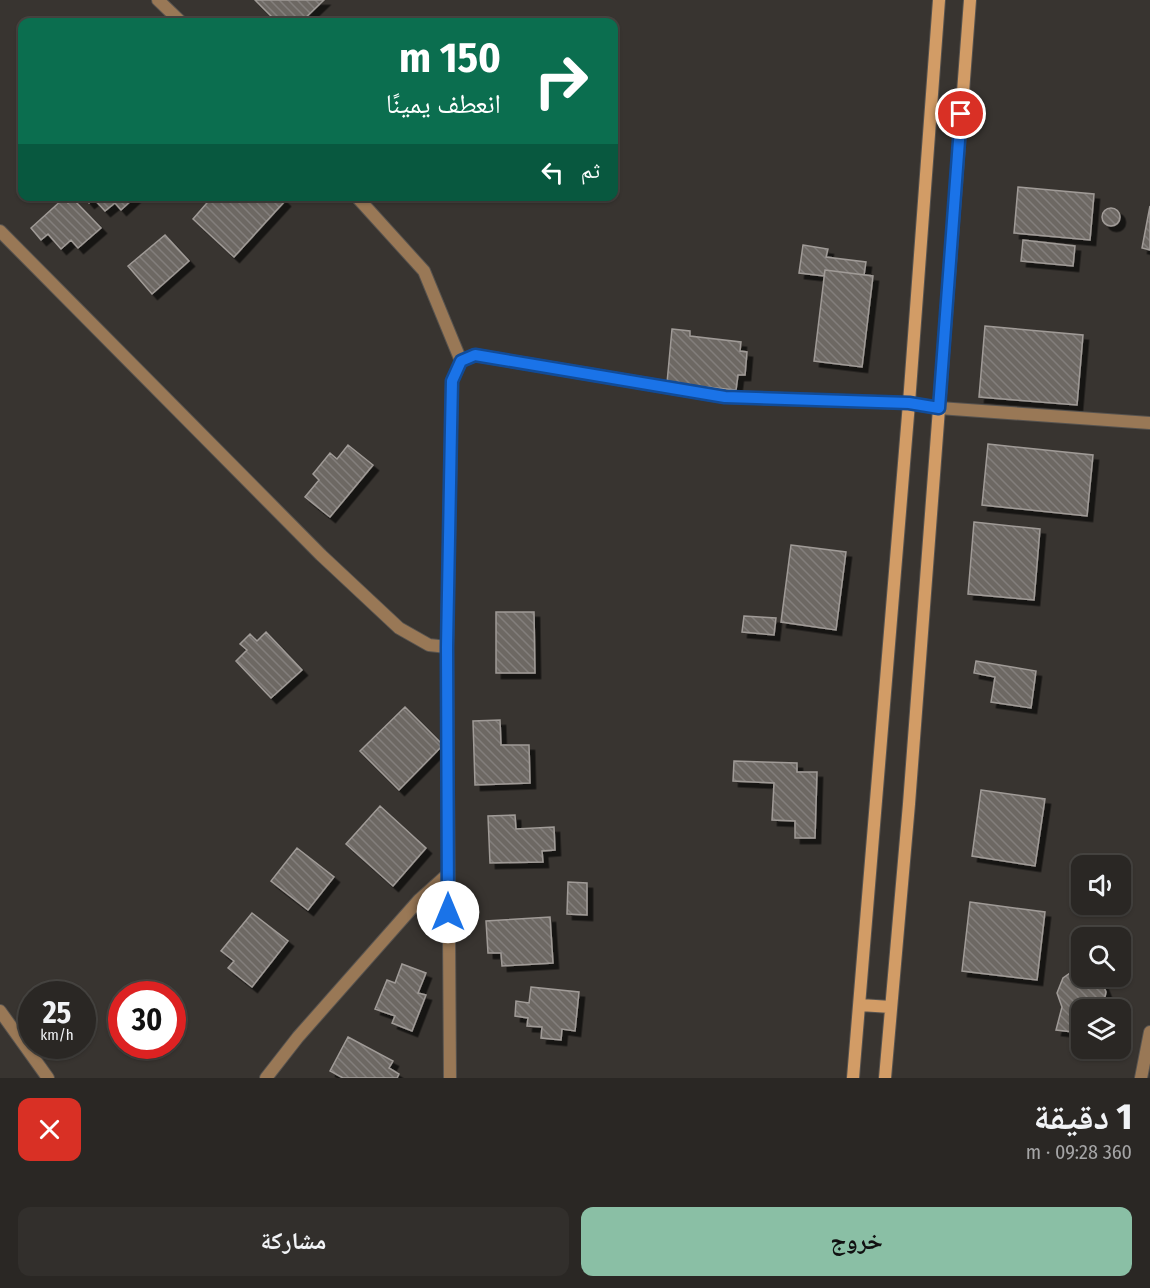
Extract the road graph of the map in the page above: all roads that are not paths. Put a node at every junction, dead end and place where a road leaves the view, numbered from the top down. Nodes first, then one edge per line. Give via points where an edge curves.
1 (158, 0) edge
2 (939, 0) edge
3 (970, 0) edge
4 (177, 18) edge
5 (361, 201) edge
6 (0, 231) edge
7 (461, 361) junction
8 (909, 403) junction
9 (939, 408) junction
10 (1150, 423) edge
11 (447, 647) junction
12 (448, 874) junction
13 (860, 1005) junction
14 (891, 1007) junction
15 (0, 1011) edge
16 (1150, 1032) edge
17 (48, 1078) edge
18 (266, 1078) edge
19 (450, 1078) edge
20 (853, 1078) edge
21 (885, 1078) edge
22 (1141, 1078) edge

1 - 4 street
2 - 8 main road
3 - 9 main road
5 - 7 street via 424,271
6 - 11 street via 321,555 399,628 429,645
7 - 8 street via 475,355 725,397
7 - 11 street via 452,381
8 - 9 street
8 - 13 main road
9 - 10 street
9 - 14 main road
11 - 12 street
12 - 18 street via 418,900
12 - 19 street
13 - 14 main road
13 - 20 main road
14 - 21 main road
15 - 17 street
16 - 22 street

